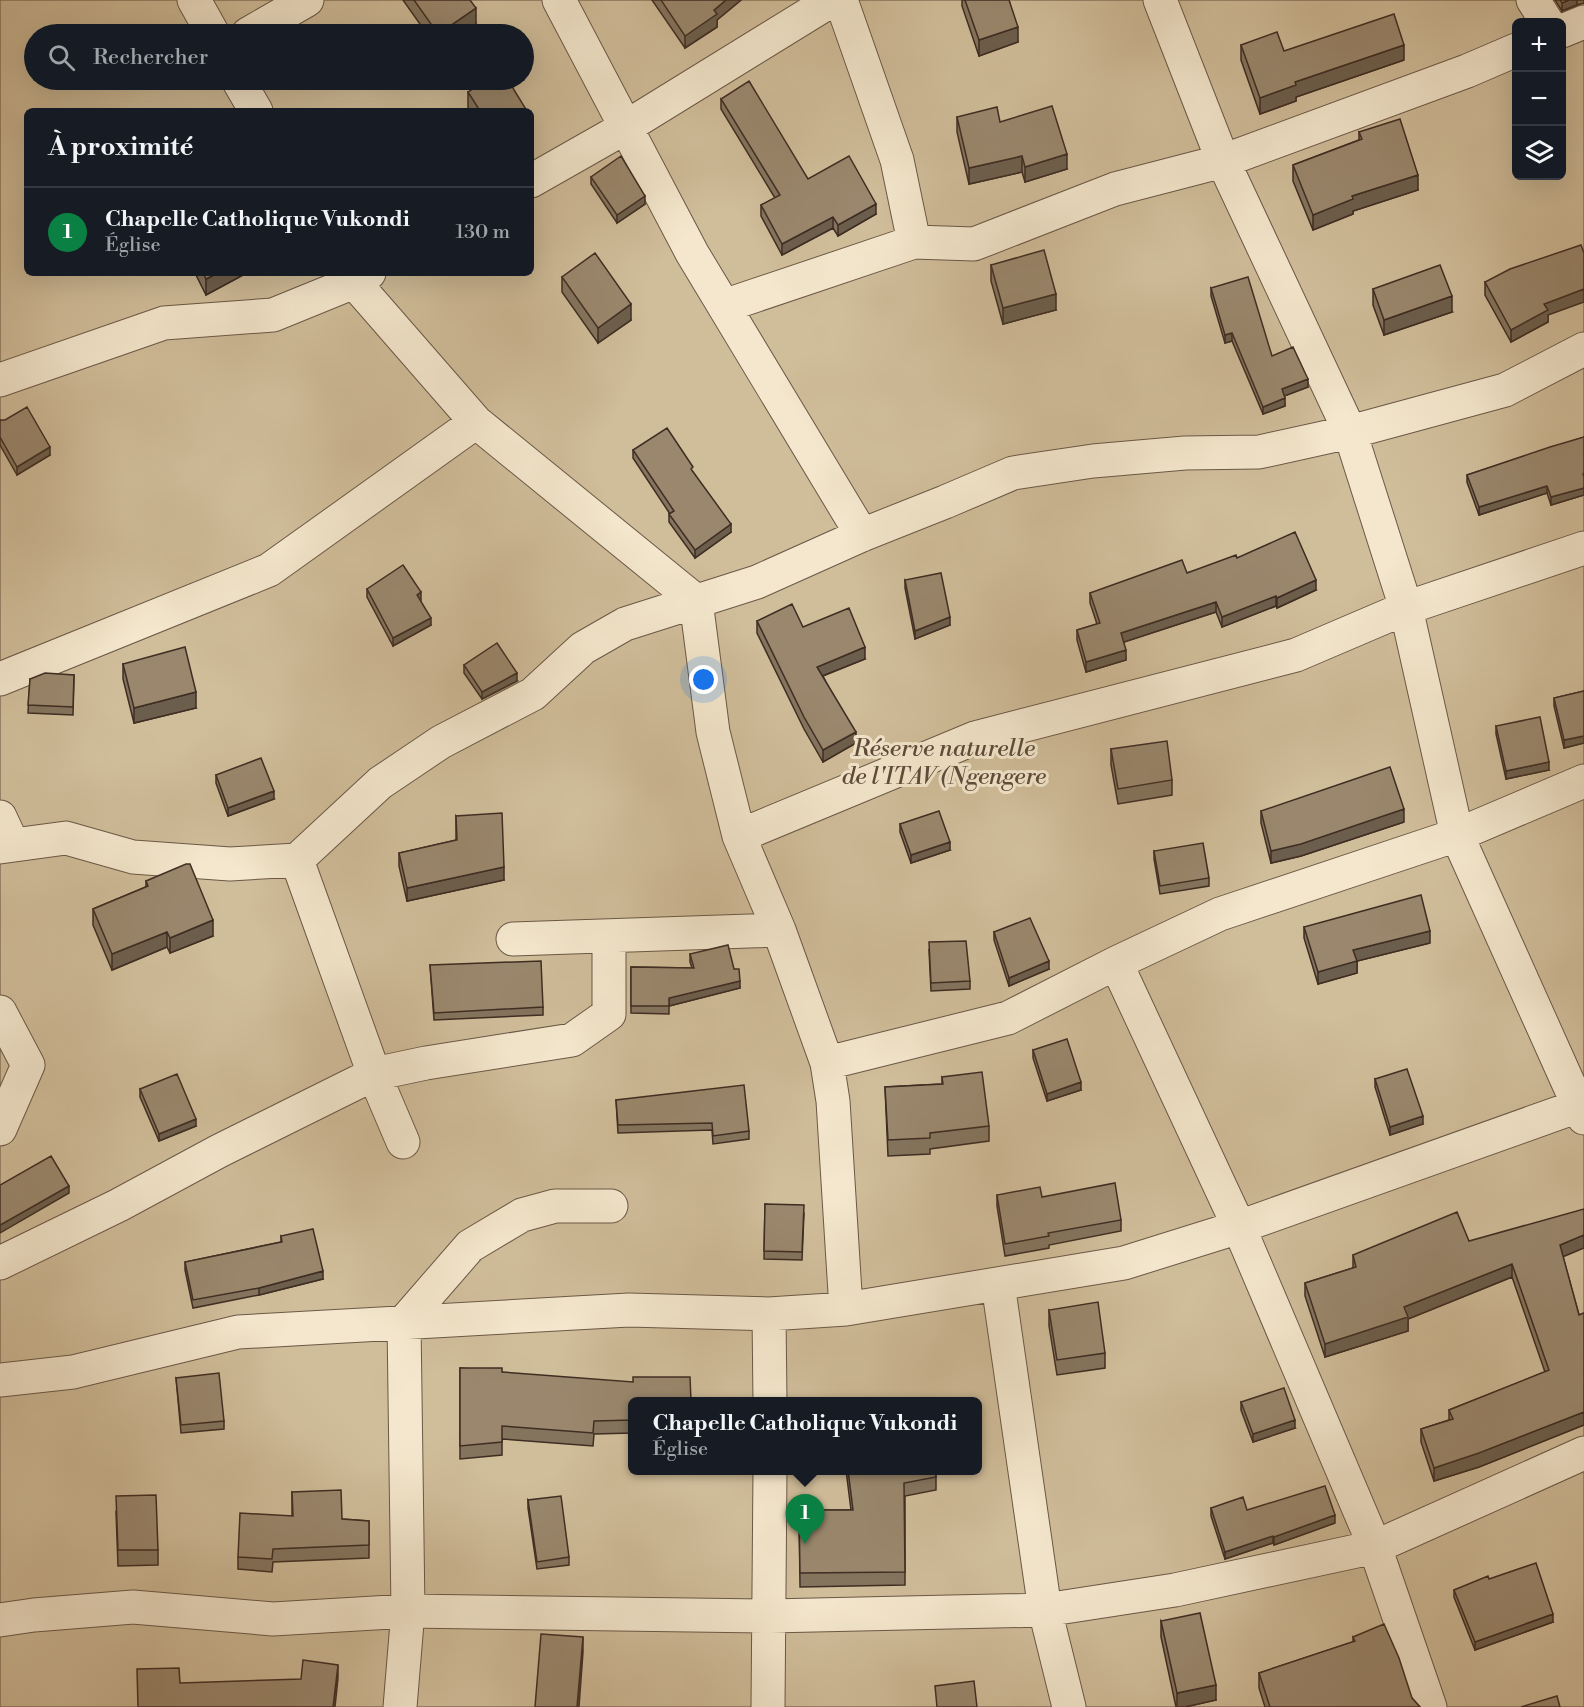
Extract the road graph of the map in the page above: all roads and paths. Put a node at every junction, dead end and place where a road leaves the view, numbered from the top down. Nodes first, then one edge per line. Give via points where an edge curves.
1 (194, 0) edge
2 (307, 0) edge
3 (559, 0) edge
4 (832, 0) edge
5 (841, 0) edge
6 (1160, 0) edge
7 (1533, 0) edge
8 (1544, 18) edge
9 (1584, 22) edge
10 (207, 24) edge
11 (265, 24) edge
12 (1566, 29) edge
13 (1512, 52) edge
14 (244, 90) edge
15 (254, 108) edge
16 (626, 127) junction
17 (1223, 161) junction
18 (534, 179) edge
19 (914, 242) junction
20 (358, 276) edge
21 (724, 306) junction
22 (1584, 349) edge
23 (0, 380) edge
24 (476, 422) junction
25 (1350, 432) junction
26 (862, 535) junction
27 (1584, 548) edge
28 (696, 601) junction
29 (1406, 608) junction
30 (0, 679) edge
31 (1584, 781) edge
32 (1457, 835) junction
33 (4, 836) edge
34 (739, 836) junction
35 (297, 860) junction
36 (779, 930) junction
37 (609, 937) junction
38 (513, 939) dead end
39 (1116, 963) junction
40 (0, 1012) edge
41 (827, 1063) junction
42 (374, 1074) junction
43 (1582, 1109) edge
44 (0, 1129) edge
45 (402, 1142) dead end
46 (611, 1206) dead end
47 (1239, 1227) junction
48 (0, 1263) edge
49 (998, 1284) junction
50 (846, 1309) junction
51 (770, 1314) junction
52 (404, 1322) junction
53 (0, 1380) edge
54 (770, 1397) edge
55 (1584, 1453) edge
56 (770, 1475) edge
57 (1375, 1547) junction
58 (1045, 1610) junction
59 (408, 1611) junction
60 (770, 1616) junction
61 (0, 1620) edge
62 (400, 1707) edge
63 (768, 1707) edge
64 (1069, 1707) edge
65 (1430, 1707) edge

1 - 10 street
2 - 11 street
3 - 16 street
4 - 16 street
5 - 19 street via 897,160
6 - 17 street
7 - 8 street
9 - 12 street
13 - 17 street
14 - 15 street
16 - 18 street
16 - 21 street
17 - 19 street via 1115,189 974,244
17 - 25 street
19 - 21 street
20 - 23 street via 273,315 164,323
20 - 24 street
21 - 26 street
22 - 25 street via 1506,390
24 - 28 street
24 - 30 street via 269,570
25 - 26 street via 1259,452 1185,453 1013,473
25 - 29 street
26 - 28 street via 756,582
27 - 29 street
28 - 34 street via 713,732
28 - 35 street via 625,624 583,648 533,694 441,742 380,783
29 - 32 street
29 - 34 street via 1296,655 975,738
31 - 32 street
32 - 39 street via 1220,914
32 - 43 street
33 - 35 street via 66,838 133,857 230,864
34 - 36 street
35 - 42 street
36 - 37 street
36 - 41 street
37 - 38 street
37 - 42 street via 609,1014 572,1040
39 - 41 street via 1008,1018
39 - 47 street
40 - 44 street via 28,1065
41 - 50 street via 833,1101
42 - 45 street
42 - 48 street
43 - 47 street
46 - 52 street via 555,1206 522,1215 470,1246
47 - 49 street via 1124,1263
47 - 57 street
49 - 50 street
49 - 58 street
50 - 51 street
51 - 52 street via 629,1310
51 - 54 street
52 - 53 street via 238,1332 73,1372
52 - 59 street
55 - 57 street
56 - 60 street
57 - 58 street via 1175,1590
57 - 65 street
58 - 60 street
58 - 64 street
59 - 60 street
59 - 61 street via 273,1619 133,1607
59 - 62 street
60 - 63 street

